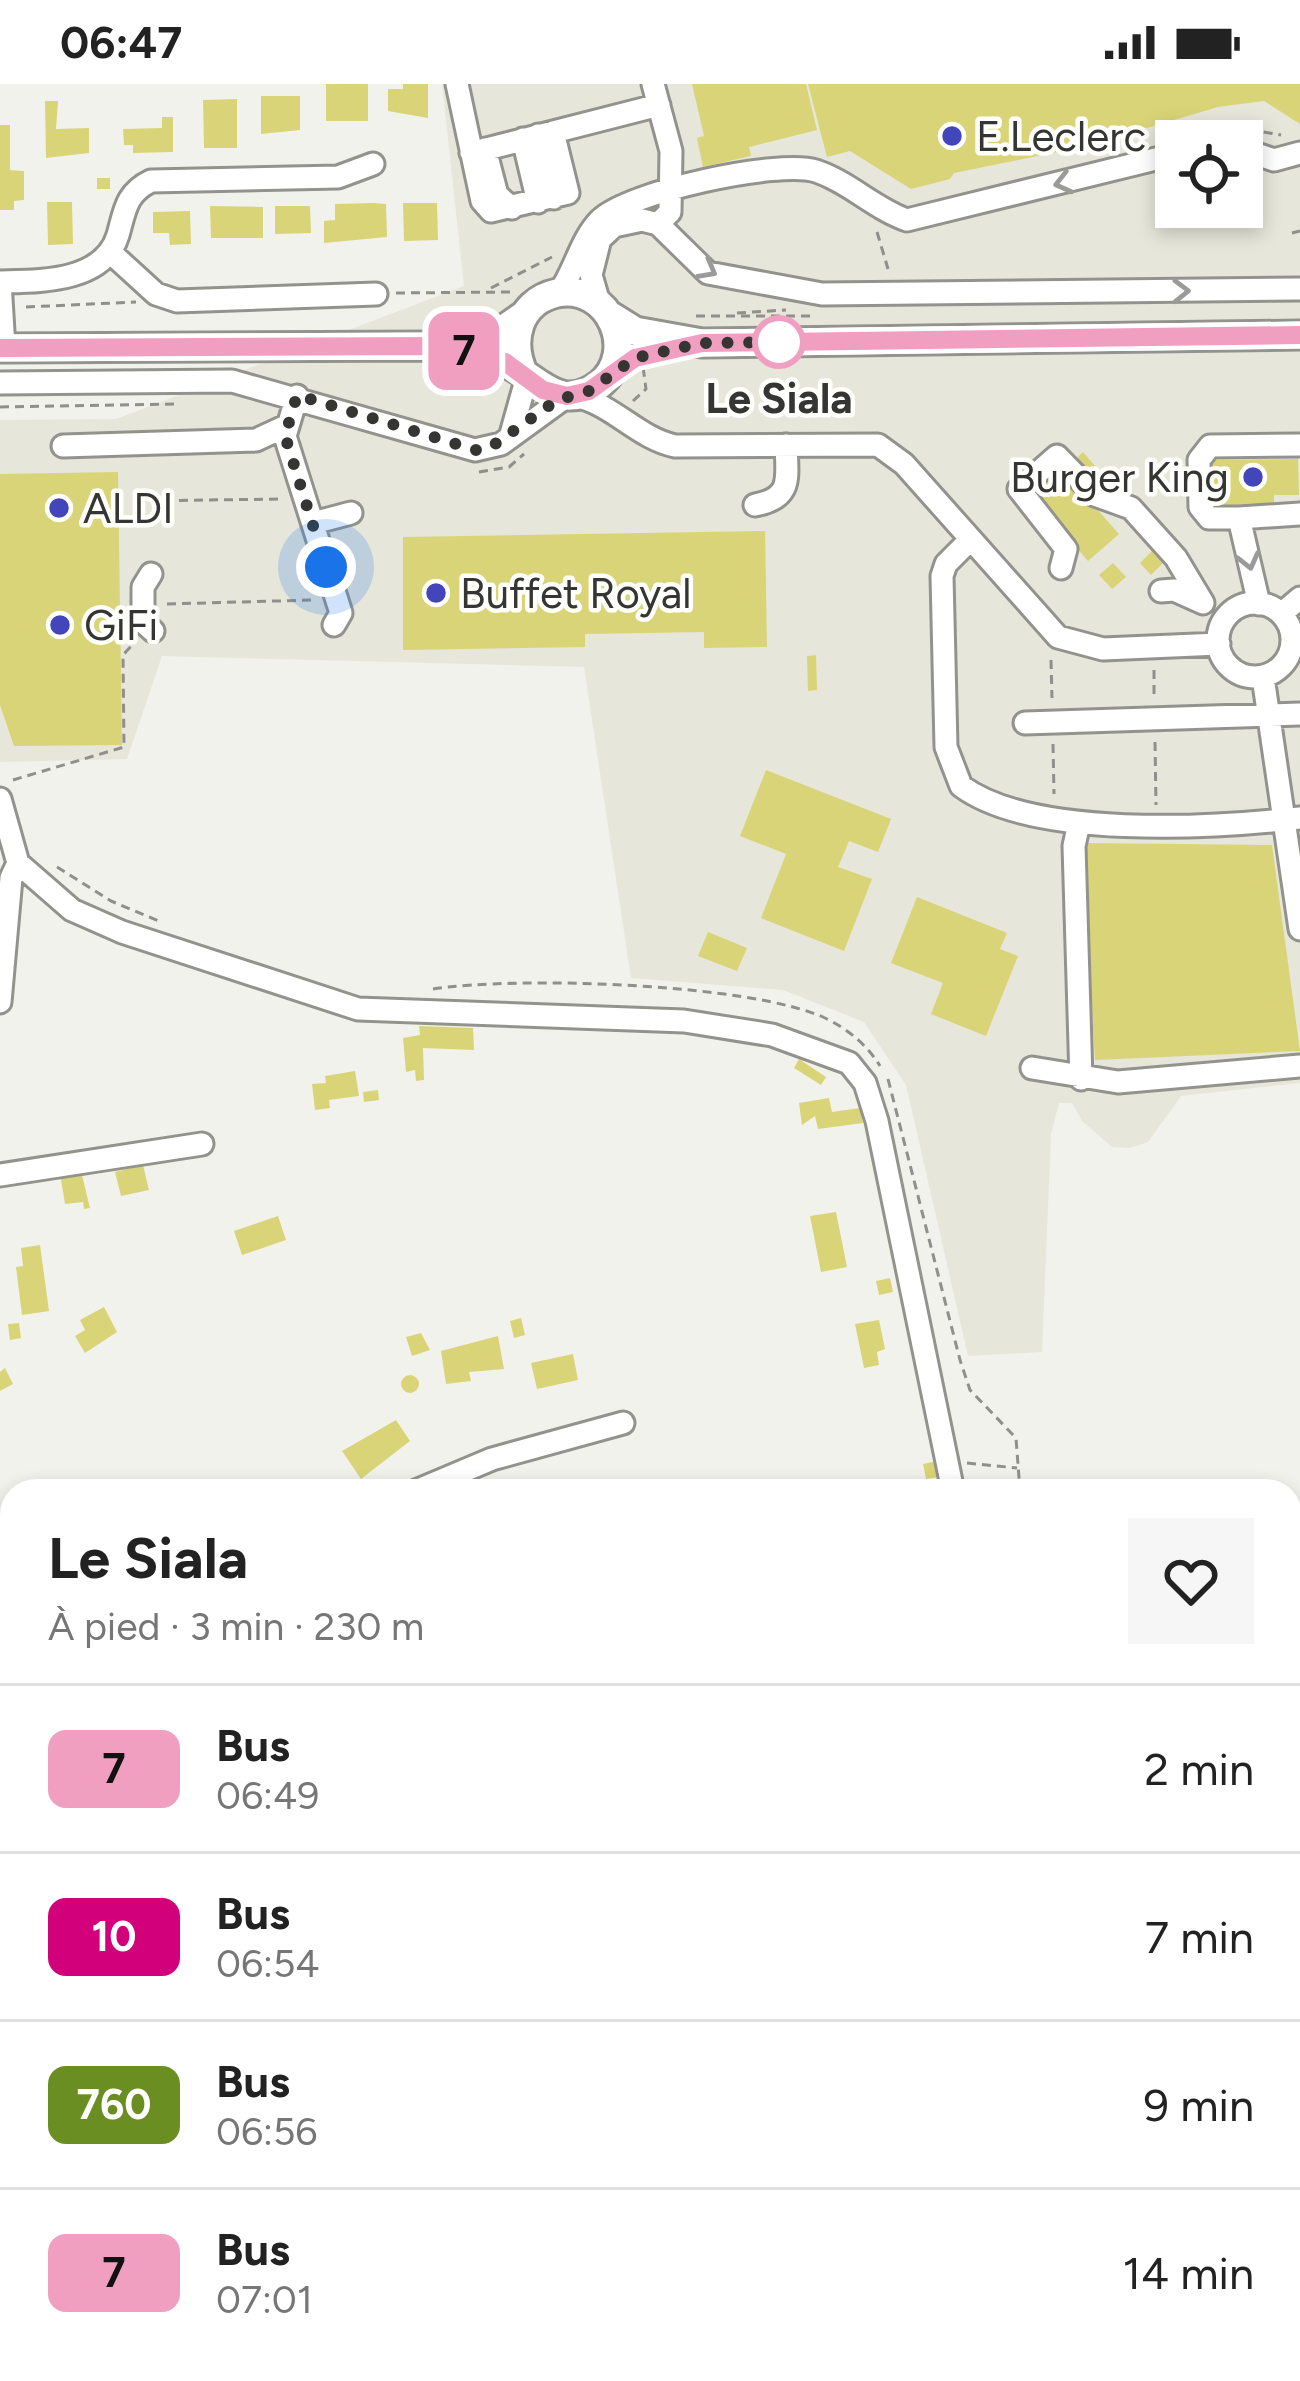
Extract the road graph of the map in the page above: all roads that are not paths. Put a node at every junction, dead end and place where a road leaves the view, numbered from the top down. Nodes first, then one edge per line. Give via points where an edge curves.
1 (656, 94) edge
2 (463, 96) edge
3 (531, 137) junction
4 (1293, 145) edge
5 (478, 151) junction
6 (1263, 155) edge
7 (1155, 159) edge
8 (373, 164) dead end
9 (663, 194) junction
10 (532, 203) junction
11 (656, 223) junction
12 (110, 252) junction
13 (1, 282) edge
14 (1300, 289) edge
15 (559, 293) junction
16 (376, 294) road end
17 (605, 309) junction
18 (524, 315) junction
19 (1300, 335) edge
20 (702, 343) junction
21 (438, 346) junction
22 (2, 348) edge
23 (610, 373) junction
24 (526, 375) junction
25 (0, 383) edge
26 (297, 395) junction
27 (570, 396) junction
28 (286, 426) junction
29 (645, 433) junction
30 (511, 435) junction
31 (786, 445) junction
32 (1300, 445) edge
33 (63, 446) dead end
34 (755, 505) dead end
35 (305, 509) junction
36 (351, 513) dead end
37 (1300, 514) edge
38 (1239, 518) junction
39 (970, 540) junction
40 (1061, 568) dead end
41 (152, 574) dead end
42 (1161, 591) dead end
43 (1300, 598) edge
44 (1203, 603) junction
45 (1259, 604) junction
46 (1281, 614) junction
47 (1226, 619) junction
48 (334, 626) dead end
49 (150, 629) road end
50 (1296, 640) edge
51 (1219, 644) junction
52 (1263, 676) junction
53 (1300, 713) edge
54 (1271, 717) junction
55 (1025, 723) dead end
56 (0, 799) edge
57 (1293, 819) edge
58 (1079, 823) junction
59 (18, 863) junction
60 (1300, 929) edge
61 (0, 1002) edge
62 (1300, 1066) edge
63 (1032, 1068) dead end
64 (1081, 1079) junction
65 (202, 1144) dead end
66 (0, 1175) edge
67 (623, 1423) dead end
68 (445, 1479) edge
69 (951, 1479) edge

1 - 3 street
1 - 9 street
2 - 5 street
3 - 5 street
3 - 10 street
3 - 10 street via 568,189
4 - 6 street via 1274,160
5 - 10 street via 497,195
7 -> 9 street via 912,219 796,167
8 - 12 street via 338,177 152,181 128,201
9 - 11 street
9 - 15 street via 603,217
11 -> 14 street via 708,273 822,294
11 - 17 street via 622,223 599,239 591,263
12 - 13 street via 67,276
12 - 16 street via 156,294 203,303
13 - 22 street
15 - 17 main road
15 - 18 main road
17 - 20 main road via 642,333
17 - 23 main road via 619,343
18 - 21 main road via 504,329
18 - 24 main road via 515,344
19 - 20 main road
20 - 23 main road via 642,356
21 - 22 main road
21 - 24 main road
23 - 27 main road
23 - 29 street via 615,395
24 - 27 main road via 543,390
24 - 30 street
25 - 26 street via 232,381
26 - 28 street
26 - 30 street via 476,450
27 - 29 street via 606,407
27 - 30 street
28 - 33 street via 256,440
28 - 35 street via 284,454
29 - 31 street via 675,446
31 - 34 street via 788,486
31 - 39 street via 887,450
32 - 38 street via 1210,446 1198,460 1200,507 1209,518
35 - 36 street
35 - 48 street via 341,613
37 - 38 street
38 -> 45 street
39 - 51 street via 1048,630 1072,643
39 - 58 street via 942,576 952,771 961,786 994,804
40 - 44 street via 1066,548 1019,489 1057,456 1095,495 1131,508
41 - 49 street via 143,604
42 - 44 street
43 - 46 street
44 - 47 street
45 - 46 street
45 - 47 street
46 - 50 street
47 - 51 street
50 - 52 street via 1281,667
51 - 52 street via 1239,674
52 - 54 street
53 - 54 street
54 - 55 street
54 - 57 street
56 - 59 street
57 - 58 street
57 - 60 street
58 - 64 street
59 - 61 street
59 - 69 street via 95,922 339,1004 391,1013 684,1021 772,1035 849,1063 866,1083 877,1120
62 - 64 street
63 - 64 street
65 - 66 street
67 - 68 street

